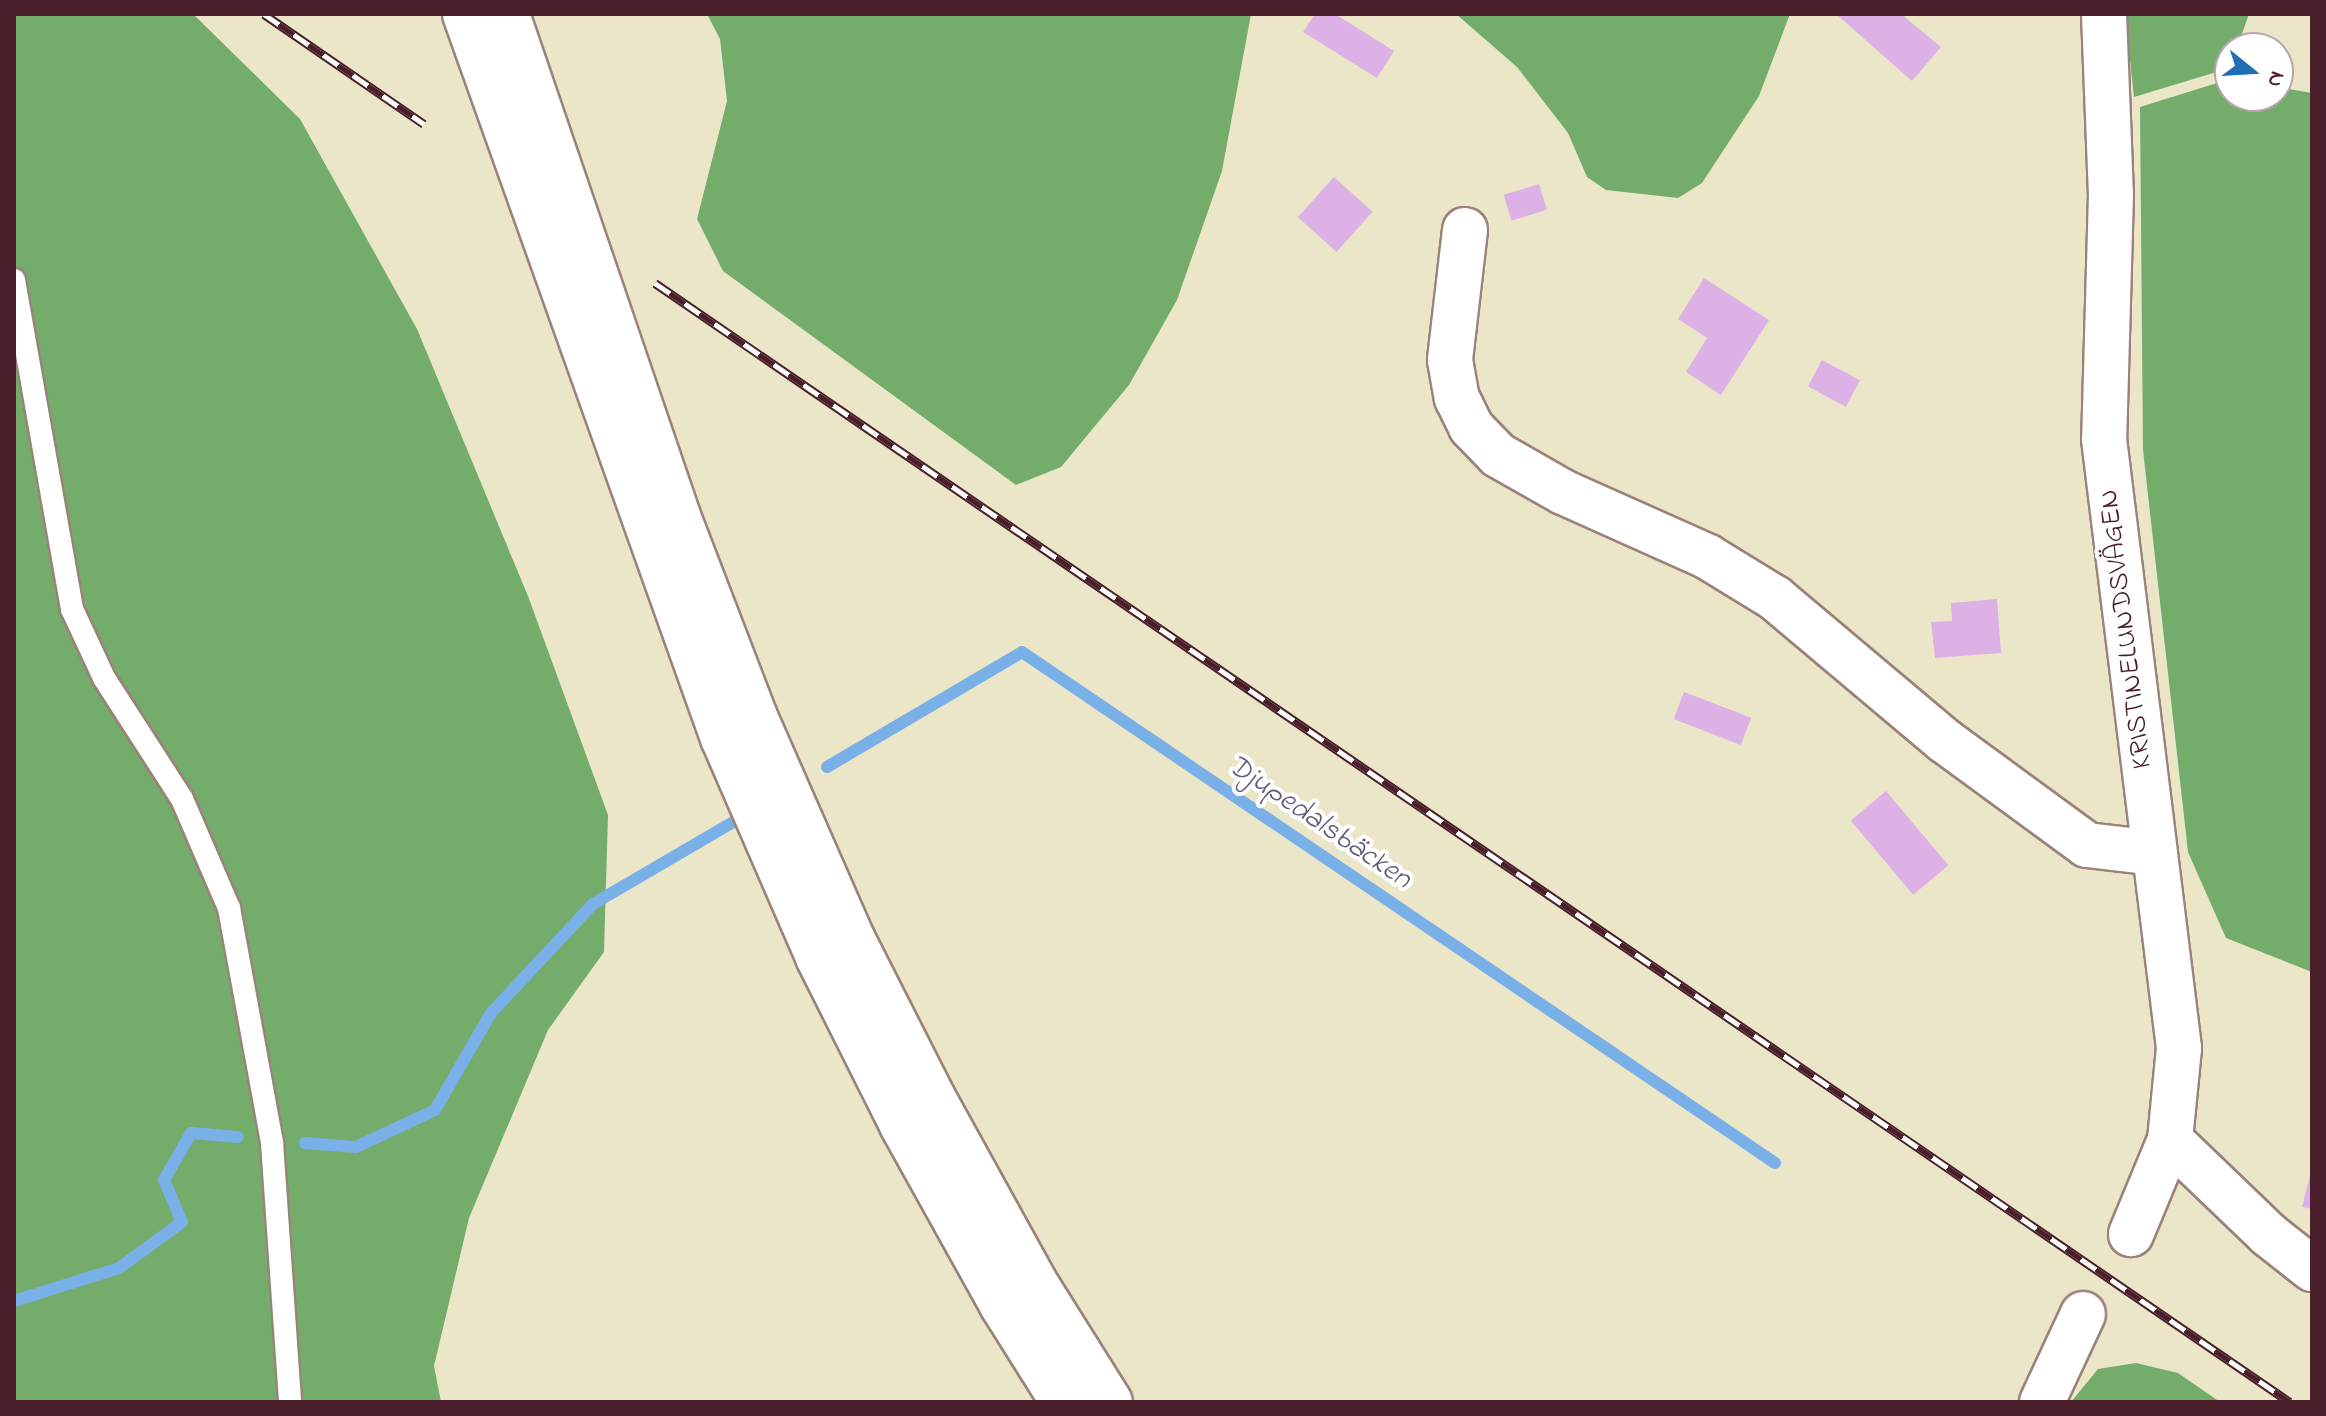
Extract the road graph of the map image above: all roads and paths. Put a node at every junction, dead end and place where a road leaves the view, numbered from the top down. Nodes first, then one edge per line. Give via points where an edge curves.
1 (465, 14) edge
2 (507, 14) edge
3 (2104, 14) edge
4 (1465, 230) dead end
5 (14, 280) edge
6 (2155, 853) junction
7 (2170, 1140) junction
8 (2131, 1234) dead end
9 (2312, 1269) edge
10 (2083, 1314) dead end
11 (290, 1402) edge
12 (1063, 1402) edge
13 (1110, 1402) edge
14 (2042, 1402) edge

1 - 12 main road via 648,538 743,784 818,957 902,1125
2 - 13 main road via 679,519 755,717 853,940 932,1096 1034,1281
3 - 6 main road, KRISTINELUNDSVÄGEN via 2111,194 2104,439
4 - 6 main road via 1450,360 1464,413 1498,455 1563,492 1708,557 1775,598 1945,741 2087,845
5 - 11 lane via 72,609 104,678 182,799 229,908 272,1143
6 - 7 main road, KRISTINELUNDSVÄGEN via 2179,1048
7 - 8 main road, KRISTINELUNDSVÄGEN
7 - 9 main road
10 - 14 main road

